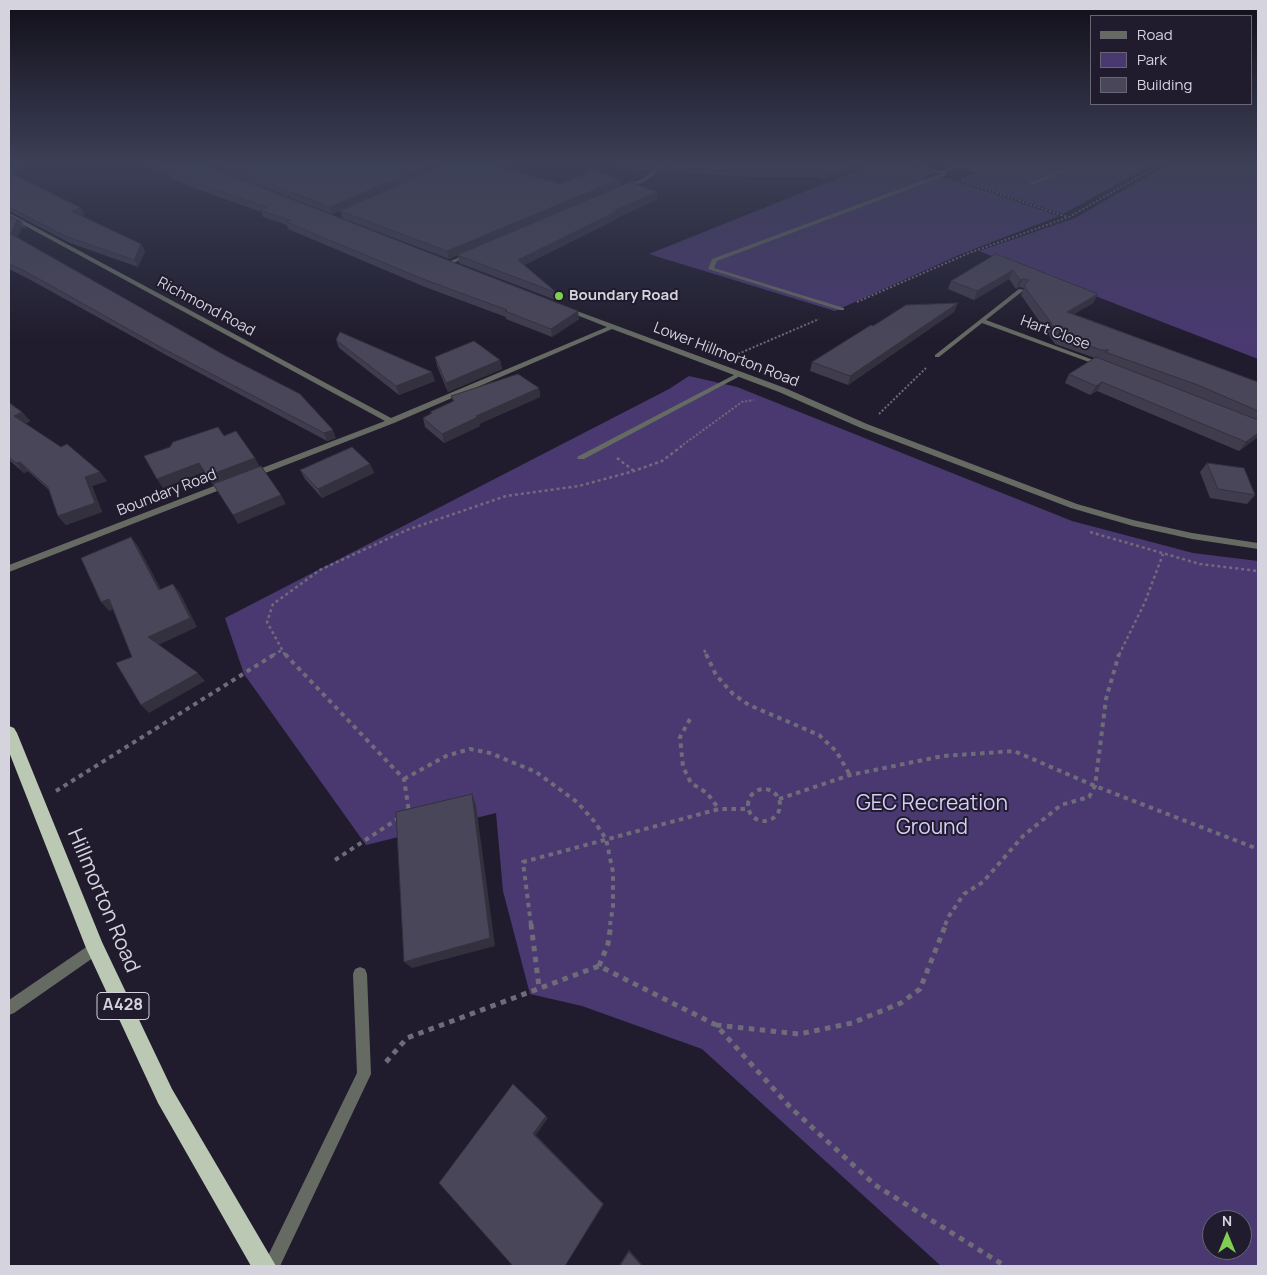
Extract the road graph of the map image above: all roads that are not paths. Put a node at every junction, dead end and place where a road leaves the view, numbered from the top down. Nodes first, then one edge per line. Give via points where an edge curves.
1 (23, 222) edge
2 (812, 222) edge
3 (476, 252) edge
4 (440, 260) edge
5 (449, 264) junction
6 (458, 267) edge
7 (1021, 290) edge
8 (558, 306) edge
9 (842, 309) road end
10 (981, 320) junction
11 (612, 327) junction
12 (937, 356) road end
13 (1111, 368) edge
14 (738, 375) junction
15 (391, 421) junction
16 (582, 457) dead end
17 (242, 479) edge
18 (232, 482) edge
19 (1258, 546) edge
20 (9, 569) edge
21 (9, 733) edge
22 (95, 948) junction
23 (360, 974) dead end
24 (9, 1008) edge
25 (264, 1266) edge
26 (272, 1266) edge

1 - 15 street, Richmond Road
2 - 9 street via 714,260 711,269
3 - 5 street
4 - 5 street
5 - 6 street
7 - 10 street, Hart Close
8 - 11 street, Lower Hillmorton Road
10 - 12 street, Hart Close
10 - 13 street, Hart Close
11 - 14 street, Lower Hillmorton Road
11 - 15 street, Boundary Road
14 - 16 street
14 - 19 street, Lower Hillmorton Road via 1074,506 1192,536
15 - 17 street, Boundary Road
18 - 20 street, Boundary Road
21 - 22 highway, Hillmorton Road / A428
22 - 24 street
22 - 25 highway, Hillmorton Road / A428 via 165,1096
23 - 26 street via 364,1074

